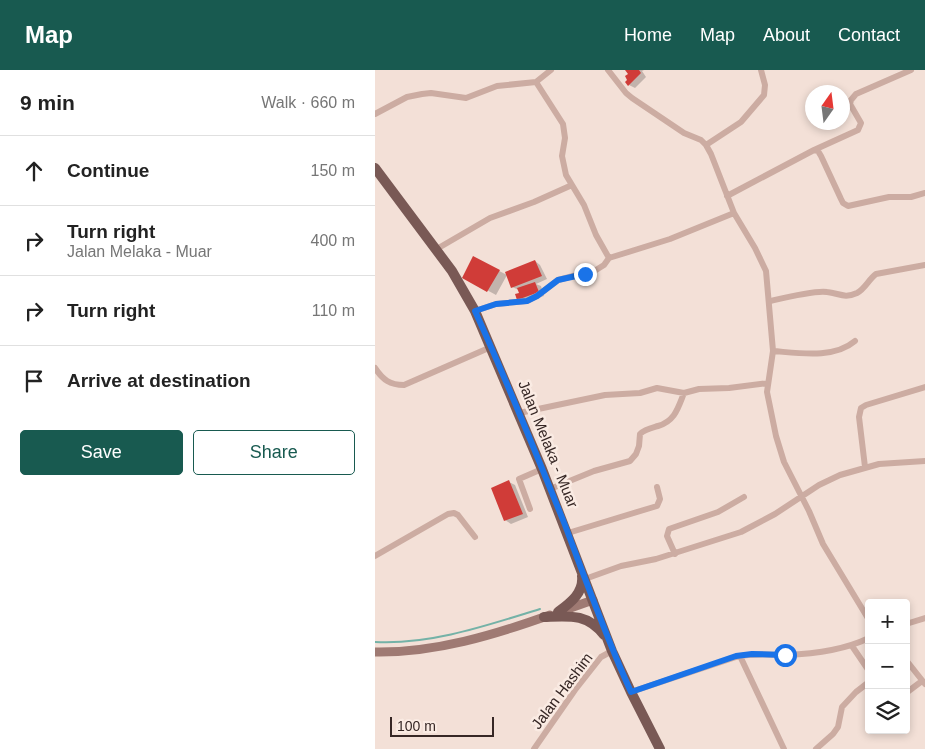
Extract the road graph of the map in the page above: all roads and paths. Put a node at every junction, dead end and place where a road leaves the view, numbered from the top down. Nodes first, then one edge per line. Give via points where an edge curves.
1 (551, 70) edge
2 (608, 70) edge
3 (761, 70) edge
4 (911, 70) edge
5 (536, 82) junction
6 (375, 114) edge
7 (706, 145) junction
8 (814, 150) junction
9 (375, 168) edge
10 (572, 185) junction
11 (925, 193) edge
12 (727, 196) junction
13 (734, 213) junction
14 (435, 250) junction
15 (609, 258) junction
16 (925, 265) edge
17 (769, 301) junction
18 (475, 311) junction
19 (855, 341) dead end
20 (491, 348) junction
21 (773, 351) junction
22 (375, 368) edge
23 (768, 384) junction
24 (925, 387) edge
25 (685, 393) junction
26 (519, 413) junction
27 (925, 461) edge
28 (865, 467) junction
29 (542, 469) junction
30 (657, 487) dead end
31 (550, 489) junction
32 (801, 496) junction
33 (744, 497) dead end
34 (530, 509) dead end
35 (567, 533) junction
36 (475, 537) dead end
37 (675, 554) junction
38 (375, 556) edge
39 (584, 575) junction
40 (593, 600) junction
41 (558, 612) junction
42 (865, 613) edge
43 (544, 617) junction
44 (925, 618) edge
45 (910, 623) edge
46 (865, 640) edge
47 (611, 646) junction
48 (852, 646) junction
49 (375, 652) edge
50 (740, 656) junction
51 (865, 665) edge
52 (910, 665) edge
53 (923, 682) edge
54 (865, 685) edge
55 (910, 690) edge
56 (631, 692) junction
57 (534, 749) edge
58 (660, 749) edge
59 (784, 749) edge
60 (816, 749) edge

1 - 5 street
2 - 7 street via 626,93
3 - 7 street via 764,95 741,122
4 - 8 street via 856,94 850,104 861,123 858,130
5 - 6 street via 497,86 465,98 422,94
5 - 10 street via 563,124 563,166
7 - 12 street
8 - 11 street via 821,156 843,204 848,206
8 - 12 street
9 - 14 main road, Jalan Melaka - Muar
10 - 14 street via 491,218
10 - 15 street
12 - 13 street
13 - 15 street via 670,239
13 - 17 street via 763,264
14 - 18 main road, Jalan Melaka - Muar
15 - 18 street via 596,270 558,280 527,301 496,304
16 - 17 street via 876,274 859,292 851,295 827,292
17 - 21 street
18 - 20 main road, Jalan Melaka - Muar
19 - 21 street via 841,350
20 - 22 street via 404,385 387,382
20 - 26 main road, Jalan Melaka - Muar
21 - 23 street
23 - 25 street
23 - 32 street via 767,392 784,462
24 - 28 street via 861,408 859,417
25 - 26 street via 657,388
25 - 31 street via 678,410 666,423 640,434 639,446 630,461
26 - 29 main road, Jalan Melaka - Muar
27 - 28 street
28 - 32 street via 840,474
29 - 31 main road, Jalan Melaka - Muar
29 - 34 street via 519,479
30 - 35 street via 660,499 657,506
31 - 35 main road, Jalan Melaka - Muar
32 - 37 street via 741,532
32 - 42 street via 831,558
33 - 37 street via 718,512 669,529 667,536
35 - 39 main road, Jalan Melaka - Muar
36 - 38 street via 458,515 448,514
37 - 39 street
39 - 40 main road, Jalan Melaka - Muar
39 - 41 main road via 577,595
40 - 41 main road
40 - 47 main road, Jalan Melaka - Muar
41 - 43 main road
43 - 47 main road via 581,617 599,628
43 - 49 main road via 455,642 415,650
44 - 45 street
46 - 48 street
47 - 56 main road, Jalan Melaka - Muar
47 - 57 street, Jalan Hashim
48 - 50 street via 804,654
48 - 51 street
50 - 56 street
50 - 59 street
52 - 53 street
53 - 55 street
54 - 60 street via 842,707 838,727
56 - 58 main road, Jalan Melaka - Muar

